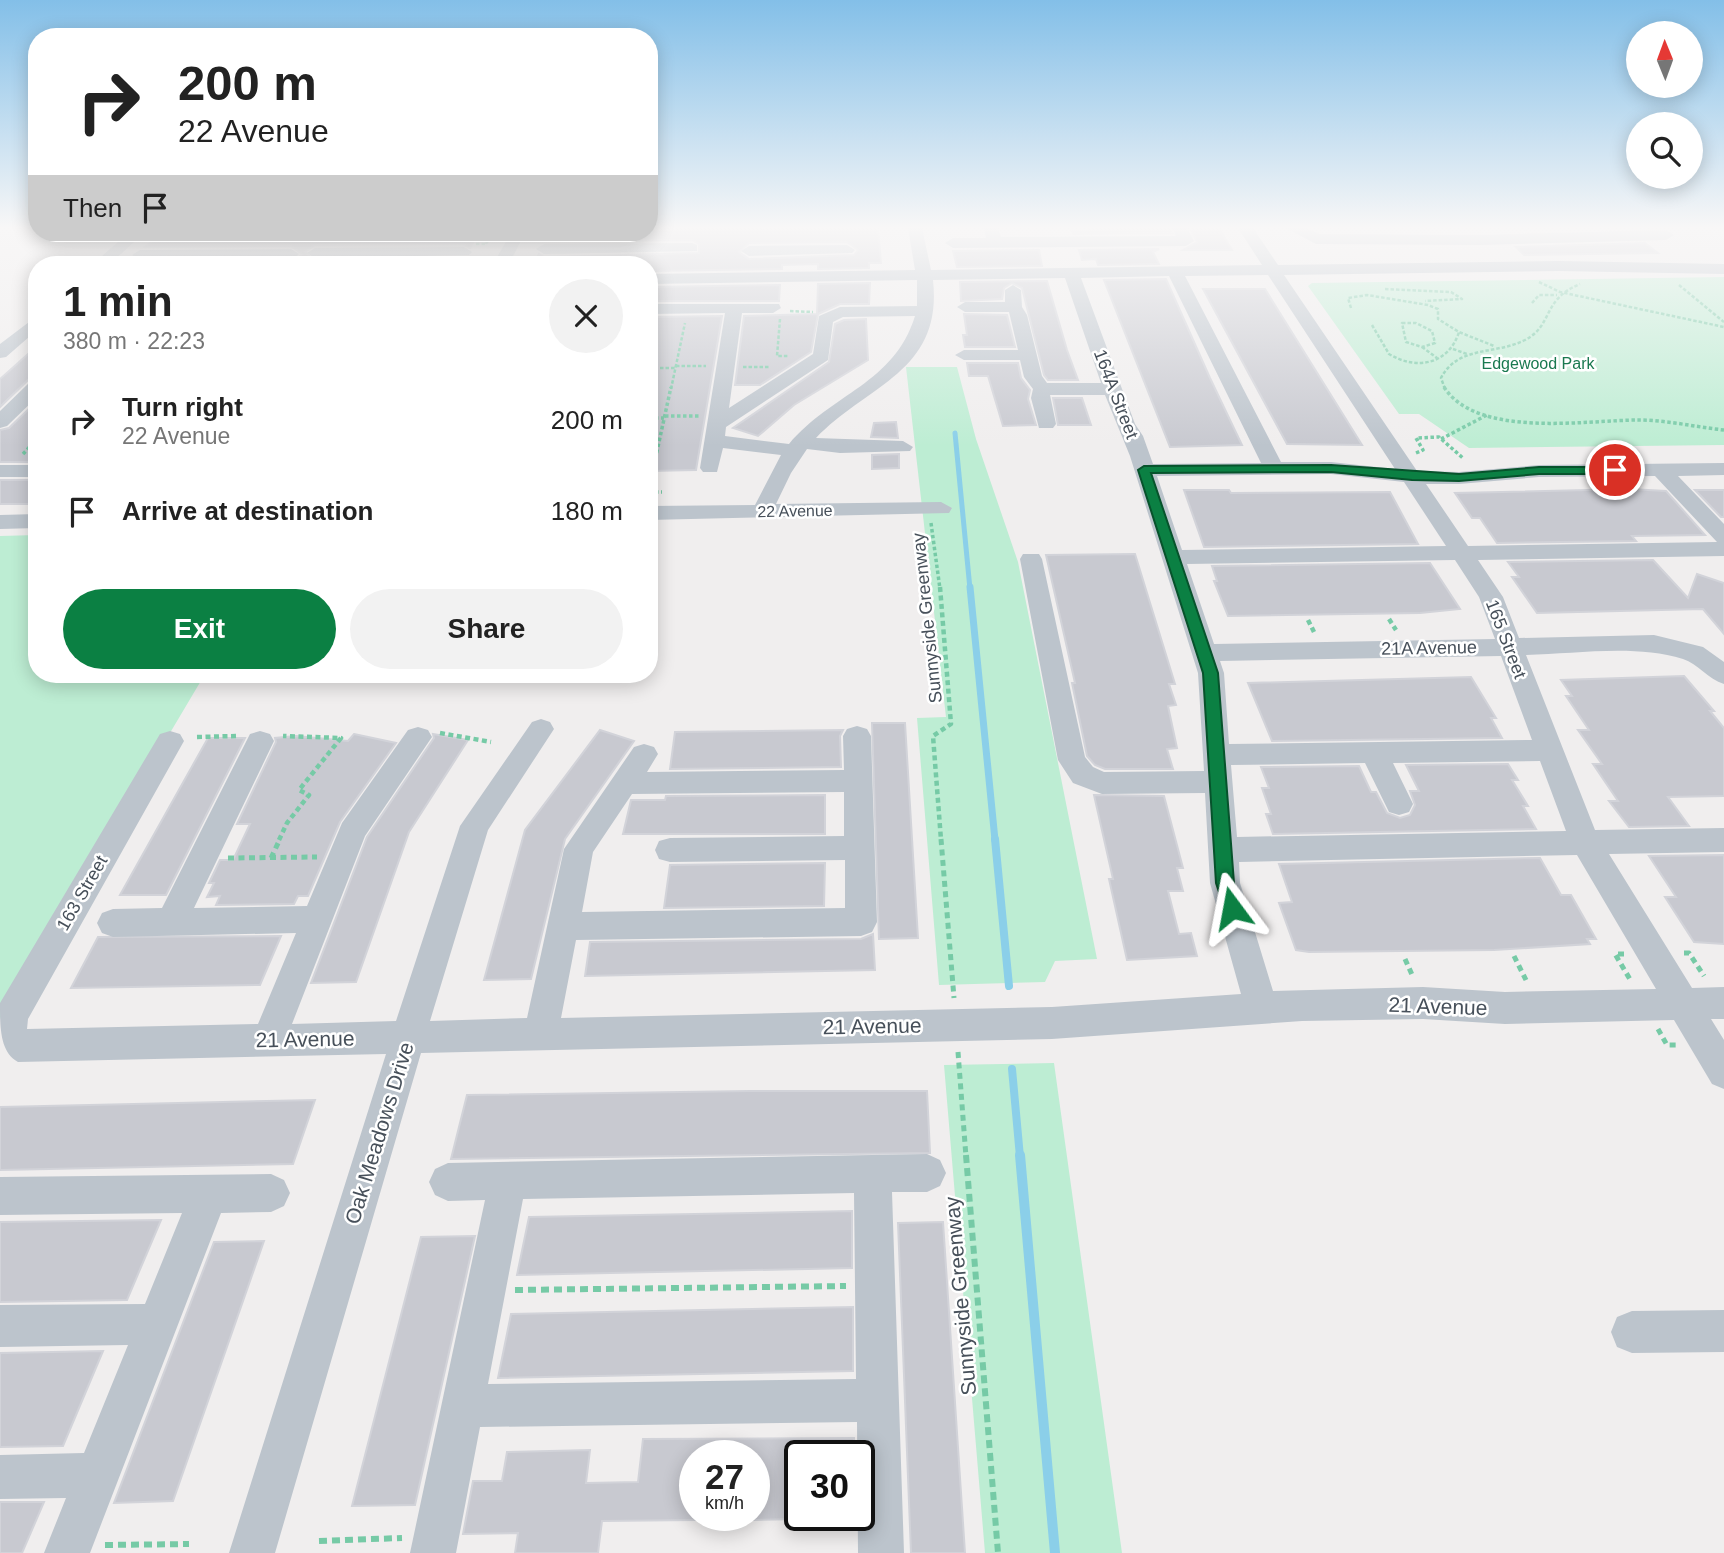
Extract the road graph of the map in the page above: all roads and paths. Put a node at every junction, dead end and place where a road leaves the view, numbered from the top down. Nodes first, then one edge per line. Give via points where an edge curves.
1 (924, 300) edge
2 (1000, 300) edge
3 (1014, 300) edge
4 (1081, 300) edge
5 (1189, 300) edge
6 (1295, 300) edge
7 (1348, 300) edge
8 (1393, 300) edge
9 (1442, 300) edge
10 (1534, 300) edge
11 (1553, 300) edge
12 (1602, 300) edge
13 (1696, 300) edge
14 (1421, 302) junction
15 (1532, 303) dead end
16 (965, 307) dead end
17 (688, 308) junction
18 (734, 308) junction
19 (1351, 308) dead end
20 (658, 309) edge
21 (778, 309) junction
22 (925, 311) junction
23 (840, 312) junction
24 (1372, 325) dead end
25 (1724, 325) edge
26 (28, 329) edge
27 (1459, 332) junction
28 (1422, 347) junction
29 (1496, 347) junction
30 (1453, 349) junction
31 (0, 353) edge
32 (1467, 354) junction
33 (964, 355) dead end
34 (1028, 355) junction
35 (1437, 358) junction
36 (786, 361) dead end
37 (675, 367) junction
38 (725, 367) junction
39 (776, 367) dead end
40 (658, 368) edge
41 (1042, 389) junction
42 (1113, 389) junction
43 (28, 395) edge
44 (1487, 415) junction
45 (658, 417) edge
46 (665, 417) junction
47 (0, 422) edge
48 (1046, 424) dead end
49 (716, 428) junction
50 (1724, 430) edge
51 (1441, 439) dead end
52 (799, 446) junction
53 (903, 447) dead end
54 (658, 448) edge
55 (710, 468) dead end
56 (1274, 468) junction
57 (1724, 468) edge
58 (1144, 470) junction
59 (1660, 470) junction
60 (0, 471) edge
61 (28, 471) edge
62 (1412, 477) junction
63 (941, 508) joint
64 (763, 511) junction
65 (658, 513) edge
66 (28, 521) edge
67 (0, 522) edge
68 (1724, 537) edge
69 (1724, 549) edge
70 (1462, 553) junction
71 (1174, 558) junction
72 (1031, 559) dead end
73 (1510, 647) junction
74 (1205, 653) junction
75 (1724, 675) edge
76 (541, 729) dead end
77 (857, 736) dead end
78 (418, 737) joint
79 (183, 739) joint
80 (260, 741) junction
81 (491, 742) dead end
82 (1548, 750) junction
83 (1374, 753) junction
84 (644, 754) dead end
85 (1218, 768) junction
86 (858, 780) junction
87 (624, 783) junction
88 (1399, 804) dead end
89 (1724, 839) edge
90 (1585, 842) junction
91 (859, 848) junction
92 (670, 850) dead end
93 (1223, 850) junction
94 (342, 857) junction
95 (202, 858) junction
96 (271, 858) junction
97 (317, 919) junction
98 (171, 922) junction
99 (113, 923) dead end
100 (563, 926) junction
101 (1724, 1003) edge
102 (1683, 1004) junction
103 (1261, 1007) junction
104 (955, 1010) dead end
105 (541, 1034) junction
106 (408, 1037) junction
107 (269, 1040) junction
108 (18, 1046) joint
109 (958, 1049) dead end
110 (1724, 1072) edge
111 (927, 1173) dead end
112 (873, 1174) junction
113 (508, 1181) junction
114 (449, 1182) dead end
115 (271, 1193) dead end
116 (209, 1194) junction
117 (0, 1196) edge
118 (875, 1286) junction
119 (486, 1291) junction
120 (158, 1324) junction
121 (0, 1326) edge
122 (1724, 1331) edge
123 (1632, 1332) dead end
124 (878, 1400) junction
125 (463, 1406) junction
126 (97, 1475) junction
127 (0, 1477) edge
128 (319, 1541) dead end
129 (189, 1544) dead end
130 (434, 1545) edge
131 (68, 1550) edge
132 (252, 1553) edge
133 (881, 1553) edge
134 (998, 1553) edge

1 - 22 street
2 - 16 street
3 - 34 street
4 - 42 street, 164A Street
5 - 56 street
6 - 62 street, 165 Street
7 - 19 path
8 - 14 path
9 - 14 path
10 - 15 path
11 - 29 path via 1535,334
12 - 25 path
13 - 25 path
14 - 27 path via 1438,309 1438,319
17 - 18 street
17 - 20 street
17 - 37 path
18 - 21 street
18 - 38 street
21 - 23 path
21 - 36 path via 777,356 795,355
22 - 23 street
22 - 52 street via 900,365 881,383 827,416
23 - 49 street via 825,320 822,356 749,401
24 - 35 path via 1384,349 1394,357
26 - 31 street
27 - 29 path
27 - 30 path
28 - 28 path via 1435,343 1432,331 1421,324 1402,323 1406,342
28 - 35 path
29 - 32 path
30 - 32 path
30 - 35 path
32 - 44 path via 1447,366 1442,385 1452,397
33 - 34 street
34 - 41 street via 1033,377
37 - 38 path
37 - 40 path
37 - 46 path
38 - 39 path
38 - 49 street
41 - 42 street
41 - 48 street
42 - 58 street, 164A Street
43 - 47 street
44 - 50 path via 1538,426 1637,420
44 - 51 path
45 - 46 path
46 - 49 path
46 - 54 path
49 - 52 street
49 - 55 street
52 - 53 street
52 - 64 street
56 - 58 street
56 - 62 street via 1331,468
57 - 59 street
58 - 71 street, 164A Street
59 - 62 street
59 - 68 street
60 - 61 street
62 - 70 street, 165 Street
63 - 64 street, 22 Avenue
63 - 104 path, Sunnyside Greenway via 931,520 951,724 933,736
64 - 65 street, 22 Avenue
66 - 67 street
69 - 70 street
70 - 71 street
70 - 73 street, 165 Street via 1491,597
71 - 74 street, 164A Street
72 - 85 street via 1072,760 1083,775 1102,783
73 - 74 street, 21A Avenue
73 - 75 street, 21A Avenue via 1654,644 1694,653
73 - 82 street, 165 Street
74 - 85 street, 164A Street via 1211,673
76 - 106 street, Oak Meadows Drive via 475,826
77 - 86 street
78 - 81 path via 425,738 429,732
78 - 94 street via 352,831
79 - 80 path via 255,736 252,741
79 - 108 street, 163 Street via 11,1016 9,1034
80 - 95 street
80 - 96 path via 295,734 341,738 299,790 309,795 287,823
82 - 83 street
82 - 90 street, 165 Street
83 - 85 street
83 - 88 street
84 - 87 street
85 - 93 street, 164A Street
86 - 87 street
86 - 91 street
87 - 100 street via 579,849
89 - 90 street
90 - 93 street
90 - 102 street, 165 Street
91 - 92 street
91 - 100 street via 860,922
93 - 103 street, 164A Street via 1225,883
94 - 96 path
94 - 97 street
95 - 96 path
95 - 98 street
97 - 98 street
97 - 107 street
98 - 99 street
100 - 105 street
101 - 102 street, 21 Avenue
102 - 103 street, 21 Avenue
102 - 110 street, 165 Street
103 - 105 street, 21 Avenue via 1052,1023
105 - 106 street, 21 Avenue
106 - 107 street, 21 Avenue
106 - 132 street, Oak Meadows Drive
107 - 108 street, 21 Avenue
109 - 134 path, Sunnyside Greenway
111 - 112 street
112 - 113 street
112 - 118 street
113 - 114 street
113 - 119 street
115 - 116 street
116 - 117 street
116 - 120 street
118 - 119 path
118 - 124 street
119 - 125 street
120 - 121 street
120 - 126 street
122 - 123 street
124 - 125 street
124 - 133 street
125 - 130 street
126 - 127 street
126 - 131 street
128 - 130 path
129 - 131 path

